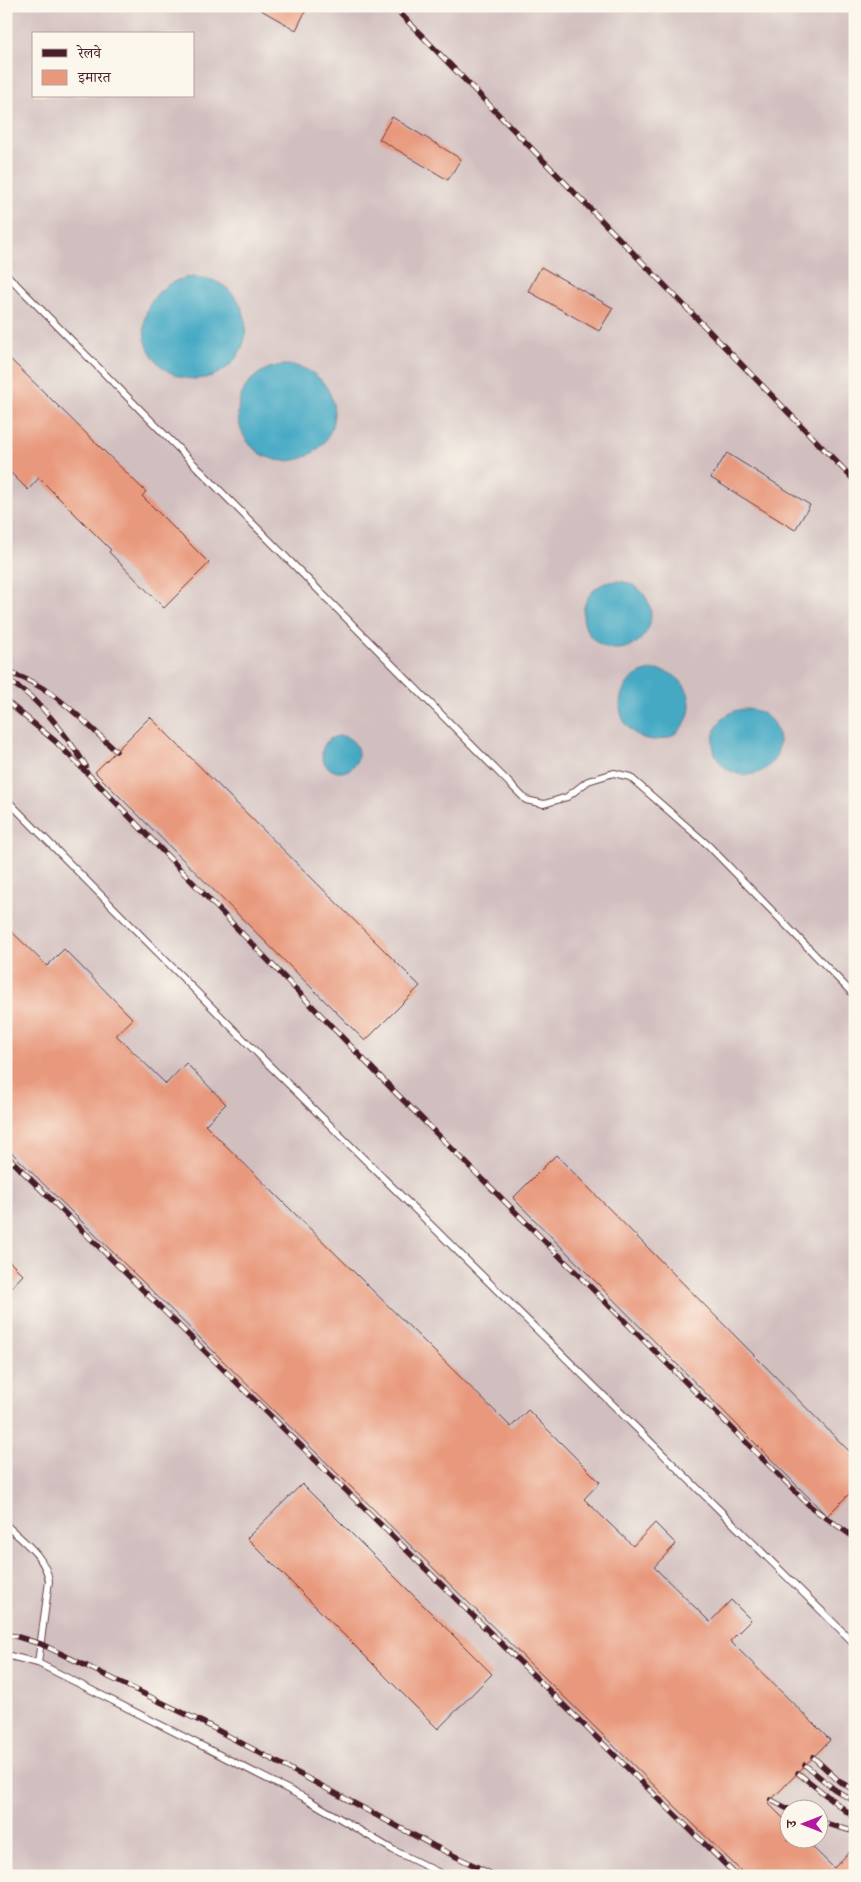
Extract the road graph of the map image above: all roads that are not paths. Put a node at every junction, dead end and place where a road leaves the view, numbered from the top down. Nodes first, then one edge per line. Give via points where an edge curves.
1 (6, 274) edge
2 (6, 799) edge
3 (855, 996) edge
4 (6, 1525) edge
5 (855, 1644) edge
6 (6, 1655) edge
7 (38, 1663) junction
8 (446, 1876) edge

1 - 3 lane via 526,800 544,804 567,797 588,781 614,773 630,778 709,846
2 - 5 lane via 276,1072
4 - 7 lane via 37,1555 48,1576
6 - 7 lane
7 - 8 lane via 305,1798 392,1850

